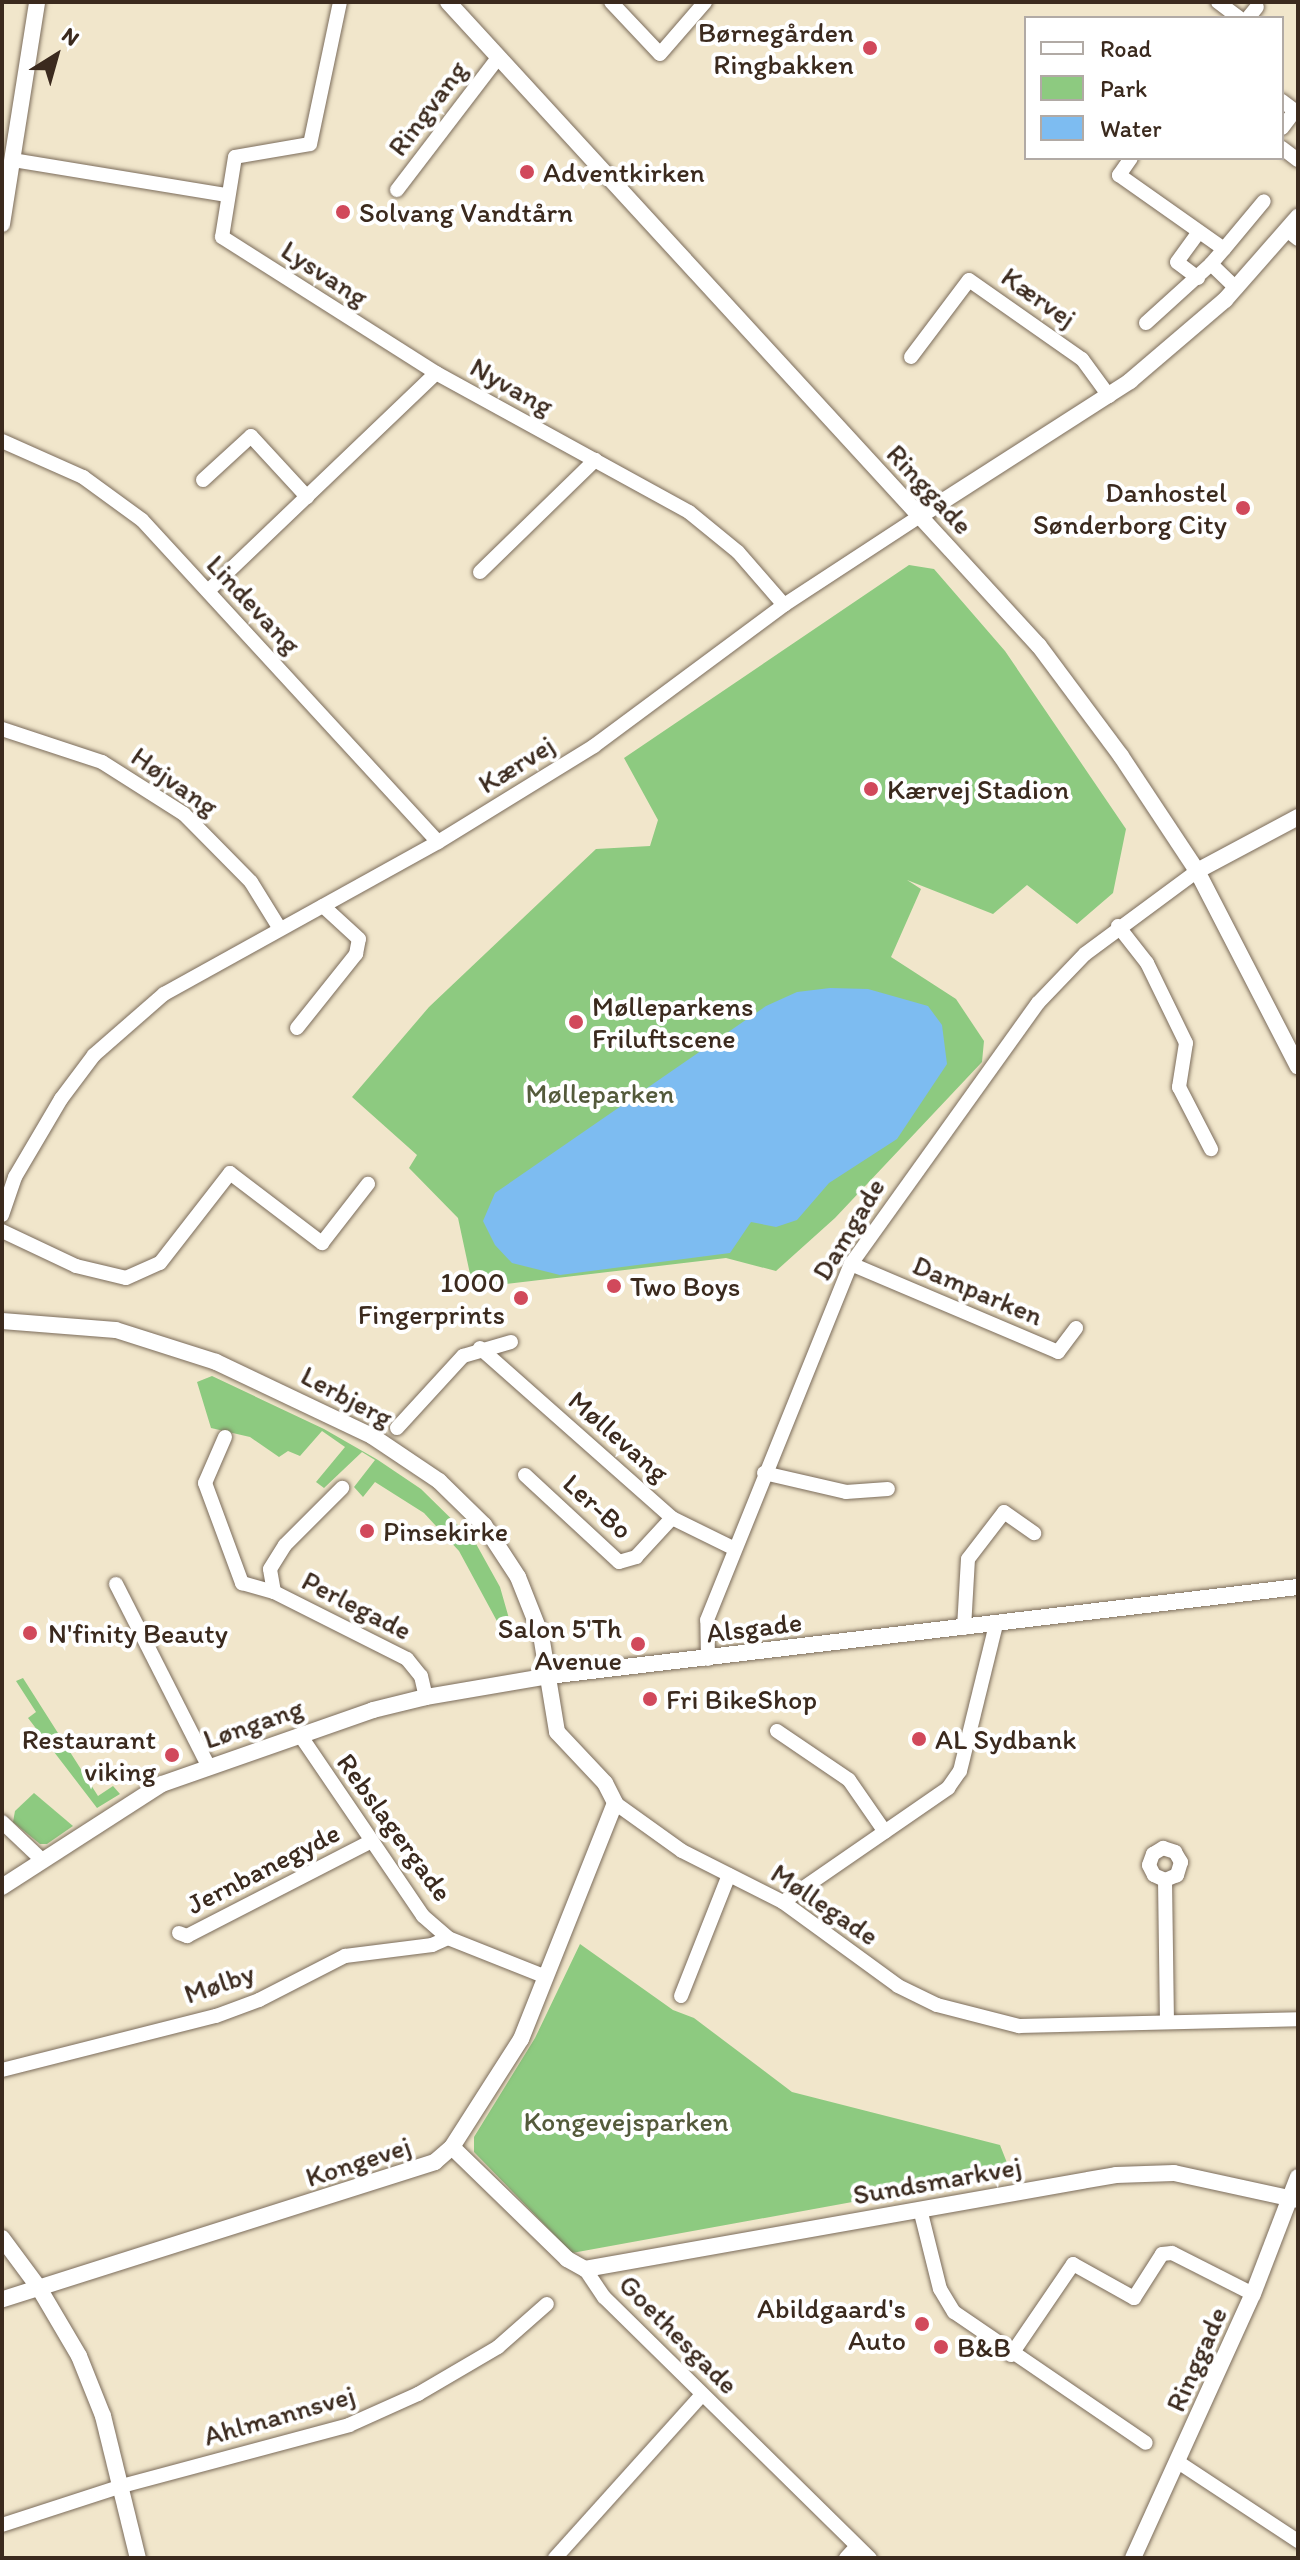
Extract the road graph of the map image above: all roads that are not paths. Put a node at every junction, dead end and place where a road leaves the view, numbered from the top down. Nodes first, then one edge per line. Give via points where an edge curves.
1 (37, 2) edge
2 (340, 2) edge
3 (448, 2) edge
4 (611, 2) edge
5 (705, 2) edge
6 (1218, 2) edge
7 (1236, 16) edge
8 (498, 58) junction
9 (13, 160) junction
10 (1130, 160) edge
11 (397, 190) dead end
12 (226, 195) junction
13 (1264, 201) dead end
14 (2, 224) edge
15 (1294, 229) edge
16 (1199, 232) junction
17 (1224, 249) junction
18 (1211, 264) junction
19 (1198, 278) junction
20 (1236, 288) junction
21 (1146, 323) dead end
22 (911, 357) dead end
23 (436, 373) junction
24 (1109, 396) junction
25 (2, 441) edge
26 (595, 460) junction
27 (203, 480) dead end
28 (307, 497) junction
29 (920, 516) junction
30 (480, 572) dead end
31 (208, 591) junction
32 (784, 605) junction
33 (2, 729) edge
34 (1298, 817) edge
35 (438, 842) junction
36 (1197, 871) junction
37 (323, 906) junction
38 (1118, 926) junction
39 (280, 929) junction
40 (297, 1028) dead end
41 (1298, 1067) edge
42 (1211, 1149) dead end
43 (368, 1184) dead end
44 (2, 1215) edge
45 (2, 1231) edge
46 (851, 1264) junction
47 (2, 1321) edge
48 (1076, 1328) dead end
49 (511, 1342) dead end
50 (480, 1348) junction
51 (397, 1428) dead end
52 (225, 1437) dead end
53 (764, 1473) junction
54 (525, 1475) dead end
55 (342, 1488) dead end
56 (888, 1489) dead end
57 (672, 1518) junction
58 (1034, 1533) dead end
59 (733, 1548) junction
60 (116, 1584) dead end
61 (1298, 1587) edge
62 (274, 1592) junction
63 (996, 1624) junction
64 (964, 1628) junction
65 (708, 1659) junction
66 (549, 1676) junction
67 (426, 1697) junction
68 (777, 1731) dead end
69 (300, 1735) junction
70 (208, 1765) junction
71 (615, 1803) junction
72 (2, 1822) edge
73 (885, 1832) junction
74 (370, 1842) junction
75 (41, 1859) junction
76 (729, 1875) junction
77 (1165, 1880) dead end
78 (2, 1887) edge
79 (783, 1902) junction
80 (179, 1933) dead end
81 (448, 1938) junction
82 (546, 1977) junction
83 (681, 1996) dead end
84 (1298, 2019) edge
85 (1167, 2020) junction
86 (2, 2070) edge
87 (452, 2147) junction
88 (1298, 2177) edge
89 (1295, 2200) edge
90 (920, 2209) junction
91 (2, 2238) edge
92 (585, 2269) junction
93 (39, 2288) junction
94 (1253, 2294) junction
95 (2, 2299) edge
96 (547, 2304) dead end
97 (1011, 2355) junction
98 (702, 2395) junction
99 (1146, 2443) dead end
100 (1178, 2462) junction
101 (122, 2486) junction
102 (2, 2525) edge
103 (1298, 2541) edge
104 (857, 2546) junction
105 (138, 2558) edge
106 (555, 2558) edge
107 (846, 2558) edge
108 (870, 2558) edge
109 (1133, 2558) edge

1 - 9 street
2 - 12 street, Lysvang via 310,144 235,157
3 - 8 street, Ringgade
4 - 5 street via 660,54
6 - 7 street
8 - 11 street, Ringvang
8 - 29 street, Ringgade
9 - 12 street
9 - 14 street
10 - 16 street via 1119,175
12 - 23 street, Lysvang via 222,237
13 - 17 street
15 - 20 street, Kærvej
16 - 17 street
16 - 19 street via 1177,262
17 - 18 street
18 - 19 street
18 - 20 street
19 - 21 street
20 - 24 street, Kærvej
22 - 24 street, Kærvej via 969,280 1082,359
23 - 26 street, Nyvang
23 - 28 street, Nyvang
24 - 29 street, Kærvej
25 - 31 street, Lindevang via 52,460 112,497 142,520
26 - 30 street
26 - 32 street, Nyvang via 714,531
27 - 28 street via 251,436
28 - 31 street, Nyvang
29 - 32 street, Kærvej
29 - 36 street, Ringgade via 1039,646
31 - 35 street, Lindevang
32 - 35 street, Kærvej via 594,746
33 - 39 street, Højvang via 102,762 184,814 251,882
34 - 36 street, Damgade
35 - 37 street, Kærvej
36 - 38 street, Damgade
36 - 41 street, Ringgade
37 - 39 street, Kærvej
37 - 40 street via 359,939 356,954
38 - 42 street via 1147,963 1186,1043 1179,1087
38 - 46 street, Damgade via 1038,1003
39 - 44 street, Kærvej via 164,994 94,1055 34,1141
43 - 45 street via 322,1243 230,1173 160,1263 126,1278 76,1266
46 - 48 street, Damparken via 1058,1352
46 - 53 street, Damgade
47 - 66 street, Lerbjerg via 116,1330 216,1362 302,1400 414,1463 463,1502 502,1550 531,1605
49 - 50 street
50 - 51 street via 463,1356
50 - 57 street, Møllevang
52 - 62 street, Perlegade via 205,1483 242,1583
53 - 56 street via 846,1492
53 - 59 street, Damgade
54 - 57 street, Ler-Bo via 619,1562 636,1557
55 - 62 street via 285,1545 270,1569
57 - 59 street, Møllevang
58 - 64 street via 1004,1512 968,1559
59 - 65 street, Damgade via 707,1620
60 - 70 street
61 - 63 street, Alsgade
62 - 67 street, Perlegade via 407,1659 421,1676
63 - 64 street, Alsgade
63 - 73 street via 960,1771 938,1797
64 - 65 street, Alsgade
65 - 66 street, Alsgade
66 - 67 street, Løngang
66 - 71 street, Møllegade via 557,1732 605,1783
67 - 69 street, Løngang
68 - 73 street via 849,1780
69 - 70 street, Løngang
69 - 74 street, Rebslagergade
70 - 75 street, Løngang via 162,1784
71 - 76 street, Møllegade via 682,1851
71 - 82 street, Kongevej
72 - 75 street
73 - 79 street
74 - 80 street, Jernbanegyde via 187,1936
74 - 81 street, Rebslagergade via 423,1916
75 - 78 street, Løngang
76 - 79 street, Møllegade
76 - 83 street
77 - 85 street
79 - 85 street, Møllegade via 898,1986 962,2013 1019,2026
81 - 82 street, Rebslagergade
81 - 86 street, Mølby via 432,1945 345,1956 216,2016
82 - 87 street, Kongevej via 521,2039
84 - 85 street, Møllegade
87 - 92 street, Goethesgade via 567,2259
87 - 93 street, Kongevej via 416,2172
88 - 89 street, Ringgade
89 - 90 street, Sundsmarkvej via 1174,2173 1147,2173
89 - 94 street, Ringgade
90 - 92 street, Sundsmarkvej
90 - 97 street via 940,2289 954,2312
91 - 93 street
92 - 98 street, Goethesgade via 604,2297
93 - 95 street, Kongevej
93 - 101 street via 79,2356
94 - 97 street via 1172,2253 1162,2254 1134,2298 1073,2264
94 - 100 street, Ringgade
96 - 101 street, Ahlmannsvej via 498,2347 418,2394 349,2425
97 - 99 street
98 - 104 street, Goethesgade
98 - 106 street
100 - 103 street
100 - 109 street, Ringgade
101 - 102 street, Ahlmannsvej
101 - 105 street
104 - 107 street
104 - 108 street, Goethesgade

